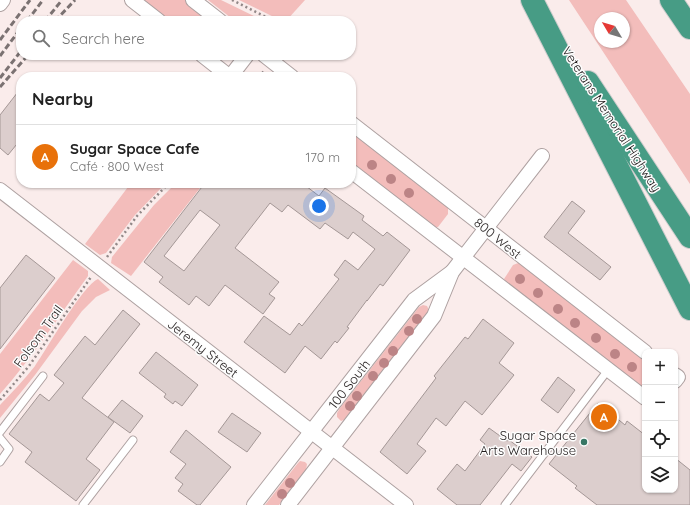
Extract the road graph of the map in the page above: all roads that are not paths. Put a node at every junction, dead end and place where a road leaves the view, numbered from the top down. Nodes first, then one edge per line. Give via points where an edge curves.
1 (4, 0) edge
2 (132, 0) edge
3 (193, 0) edge
4 (534, 0) edge
5 (672, 0) edge
6 (0, 4) edge
7 (153, 16) edge
8 (214, 16) edge
9 (690, 28) edge
10 (208, 60) edge
11 (243, 60) edge
12 (270, 60) edge
13 (224, 72) edge
14 (234, 72) edge
15 (286, 72) edge
16 (356, 127) edge
17 (542, 156) dead end
18 (356, 175) edge
19 (0, 190) edge
20 (486, 228) junction
21 (690, 237) edge
22 (464, 258) junction
23 (452, 272) junction
24 (690, 309) edge
25 (642, 350) edge
26 (608, 370) junction
27 (43, 376) dead end
28 (642, 396) edge
29 (0, 432) edge
30 (311, 432) junction
31 (0, 438) edge
32 (133, 440) dead end
33 (333, 448) junction
34 (0, 462) edge
35 (83, 505) edge
36 (254, 505) edge
37 (288, 505) edge
38 (406, 505) edge
39 (505, 505) edge

1 - 6 street
2 - 7 street
3 - 8 street
4 - 21 highway, Veterans Memorial Highway
4 - 24 highway
5 - 9 highway
10 - 13 street
11 - 14 street
12 - 15 street
16 - 20 street, 800 West
17 - 20 street, 100 South
18 - 22 street
19 - 30 street, Jeremy Street
20 - 22 street, 100 South
20 - 25 street, 800 West
22 - 23 street, 100 South
22 - 26 street
23 - 30 street, 100 South via 414,300
23 - 33 street, 100 South via 434,316
26 - 28 street
26 - 39 lane
27 - 29 lane
30 - 33 street, Jeremy Street
30 - 36 street, 100 South
31 - 34 lane via 9,449
32 - 35 lane
33 - 37 street, 100 South
33 - 38 street, Jeremy Street

